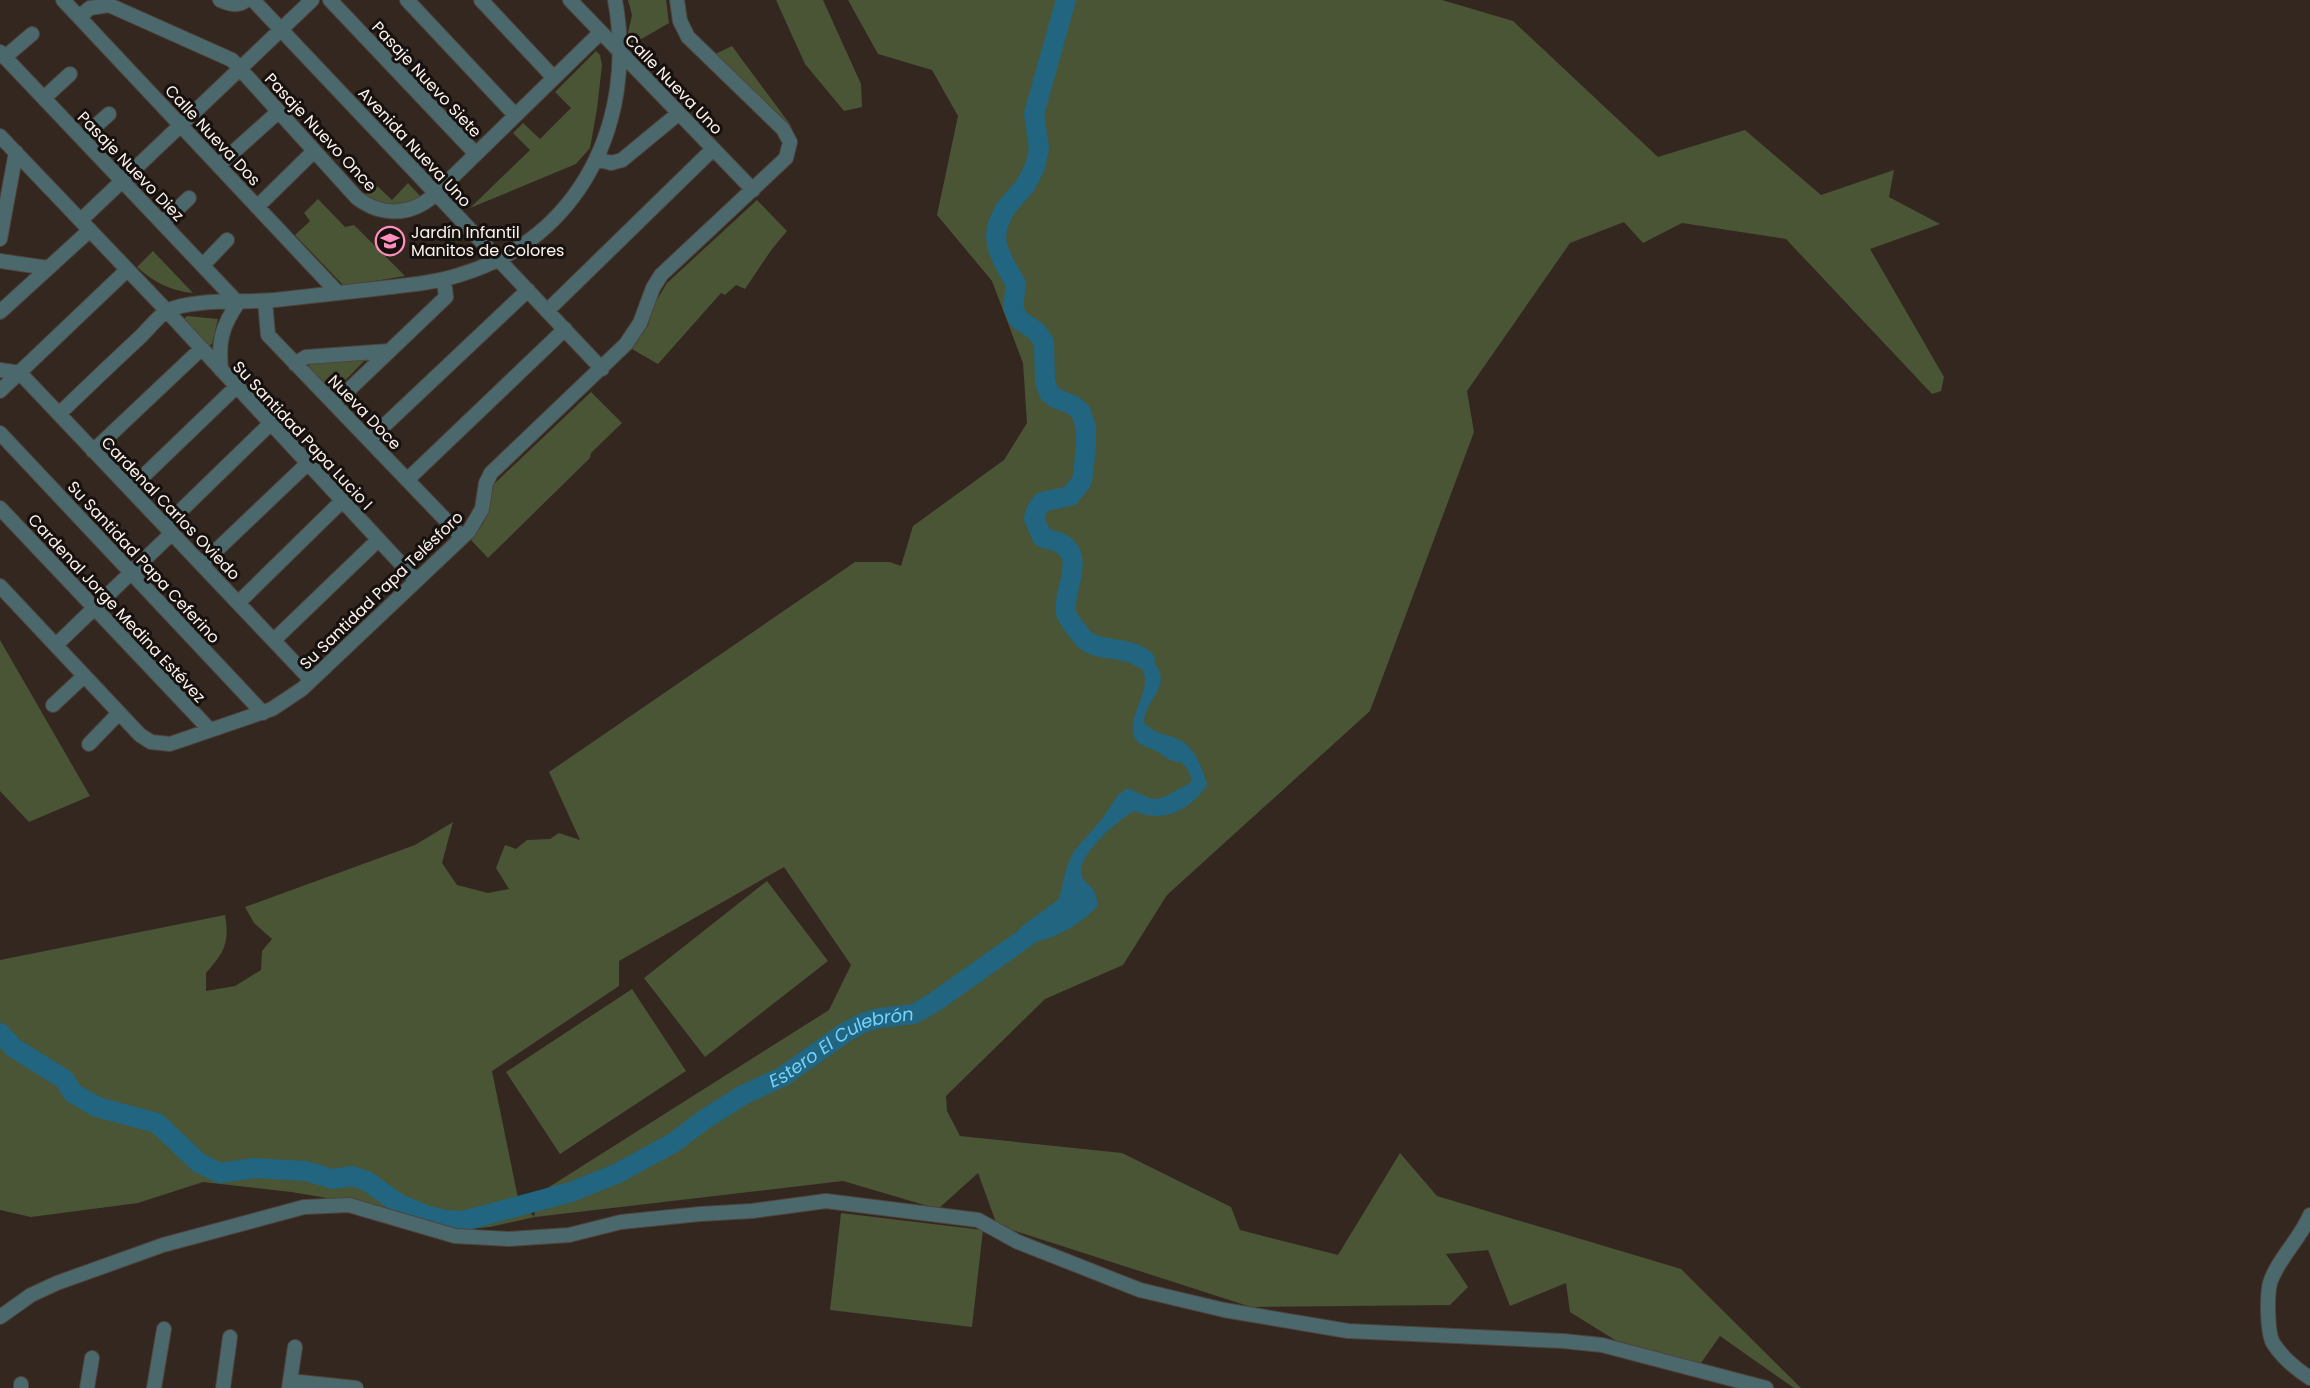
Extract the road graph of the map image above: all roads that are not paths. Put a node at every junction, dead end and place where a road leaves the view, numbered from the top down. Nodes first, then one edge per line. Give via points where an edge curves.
1 (63, 0) edge
2 (220, 0) edge
3 (246, 0) edge
4 (253, 0) edge
5 (312, 0) edge
6 (330, 0) edge
7 (407, 0) edge
8 (480, 0) edge
9 (570, 0) edge
10 (615, 0) edge
11 (676, 0) edge
12 (79, 17) junction
13 (281, 29) junction
14 (601, 32) junction
15 (32, 34) dead end
16 (621, 52) junction
17 (3, 55) edge
18 (240, 68) junction
19 (70, 74) dead end
20 (554, 78) junction
21 (44, 98) junction
22 (278, 112) junction
23 (679, 113) junction
24 (109, 114) dead end
25 (515, 115) junction
26 (181, 125) junction
27 (0, 136) edge
28 (82, 138) junction
29 (713, 149) junction
30 (16, 152) junction
31 (313, 152) junction
32 (476, 154) junction
33 (597, 159) junction
34 (219, 165) junction
35 (122, 181) junction
36 (753, 190) junction
37 (436, 193) junction
38 (189, 198) dead end
39 (257, 207) junction
40 (163, 223) junction
41 (85, 225) junction
42 (0, 239) edge
43 (227, 240) dead end
44 (499, 259) junction
45 (0, 261) edge
46 (202, 265) junction
47 (48, 268) junction
48 (127, 270) junction
49 (444, 279) junction
50 (528, 290) junction
51 (338, 293) junction
52 (265, 301) junction
53 (238, 303) junction
54 (167, 311) junction
55 (547, 311) junction
56 (0, 312) edge
57 (565, 329) junction
58 (201, 349) junction
59 (389, 351) junction
60 (295, 364) junction
61 (602, 369) junction
62 (0, 370) edge
63 (221, 370) junction
64 (20, 373) junction
65 (236, 387) junction
66 (0, 391) edge
67 (334, 404) junction
68 (59, 414) junction
69 (270, 424) junction
70 (0, 433) edge
71 (369, 440) junction
72 (93, 451) junction
73 (307, 464) junction
74 (407, 480) junction
75 (130, 489) junction
76 (342, 501) junction
77 (0, 508) edge
78 (169, 529) junction
79 (462, 537) junction
80 (378, 540) junction
81 (202, 564) junction
82 (131, 573) junction
83 (416, 580) junction
84 (0, 586) edge
85 (238, 603) junction
86 (94, 608) junction
87 (274, 640) junction
88 (56, 645) junction
89 (84, 676) junction
90 (311, 680) junction
91 (53, 705) dead end
92 (119, 713) junction
93 (263, 713) junction
94 (210, 730) junction
95 (89, 744) dead end
96 (2310, 1215) edge
97 (0, 1317) edge
98 (164, 1329) dead end
99 (230, 1337) dead end
100 (295, 1347) dead end
101 (92, 1358) dead end
102 (2310, 1378) edge
103 (290, 1384) edge
104 (87, 1388) edge
105 (154, 1388) edge
106 (223, 1388) edge
107 (356, 1388) edge
108 (1766, 1388) edge

1 - 12 street, Calle Nueva Dos
2 - 3 street via 232,4
4 - 13 street, Avenida Nueva Uno
5 - 13 street
6 - 32 street, Pasaje Nuevo Siete
7 - 25 street
8 - 20 street
9 - 14 street, Calle Nueva Uno
10 - 16 street
11 - 36 street, Su Santidad Papa Telésforo via 683,28 694,45 788,138 786,158
12 - 18 street, Pasaje Nuevo Once via 90,8 109,5 232,60
12 - 26 street, Calle Nueva Dos
13 - 18 street
13 - 37 street, Avenida Nueva Uno
14 - 16 street, Calle Nueva Uno
14 - 20 street, Pasaje Nuevo Once
15 - 17 street
16 - 23 street, Calle Nueva Uno
16 - 33 street via 615,107
17 - 21 street, Pasaje Nuevo Diez
18 - 22 street, Pasaje Nuevo Once
18 - 26 street
19 - 21 street
20 - 25 street, Pasaje Nuevo Once
21 - 28 street, Pasaje Nuevo Diez
22 - 31 street, Pasaje Nuevo Once
22 - 34 street
23 - 29 street, Calle Nueva Uno
23 - 33 street via 622,160 611,163
24 - 28 street
25 - 32 street, Pasaje Nuevo Once
26 - 34 street, Calle Nueva Dos
26 - 35 street
27 - 30 street, Su Santidad Papa Lucio I
28 - 35 street, Pasaje Nuevo Diez
29 - 36 street, Calle Nueva Uno
29 - 55 street
30 - 41 street, Su Santidad Papa Lucio I
30 - 42 street
31 - 37 street, Pasaje Nuevo Once via 357,198 378,209 396,212 413,208
31 - 39 street
32 - 37 street, Pasaje Nuevo Once
33 - 44 street via 576,193 549,223
34 - 39 street, Calle Nueva Dos
35 - 40 street, Pasaje Nuevo Diez
35 - 41 street
36 - 61 street, Su Santidad Papa Telésforo via 661,275 634,334
37 - 44 street, Avenida Nueva Uno
38 - 40 street
39 - 51 street, Calle Nueva Dos
40 - 46 street, Pasaje Nuevo Diez
41 - 47 street
41 - 48 street, Su Santidad Papa Lucio I
43 - 46 street
44 - 49 street
44 - 50 street, Avenida Nueva Uno
45 - 47 street
46 - 53 street, Pasaje Nuevo Diez
47 - 56 street
48 - 54 street, Su Santidad Papa Lucio I
48 - 64 street
49 - 51 street
49 - 59 street via 446,297
50 - 55 street, Avenida Nueva Uno
50 - 71 street
51 - 52 street
52 - 53 street
52 - 60 street, Nueva Doce via 268,335
53 - 54 street via 196,303
53 - 63 street via 222,333
54 - 58 street, Su Santidad Papa Lucio I
54 - 68 street
55 - 57 street, Avenida Nueva Uno
57 - 61 street, Avenida Nueva Uno
57 - 74 street
58 - 63 street, Su Santidad Papa Lucio I
58 - 72 street
59 - 60 street via 306,357
59 - 67 street
60 - 67 street, Nueva Doce
61 - 79 street, Su Santidad Papa Telésforo via 491,473 479,517
62 - 64 street
63 - 65 street, Su Santidad Papa Lucio I
64 - 66 street
64 - 68 street, Cardenal Carlos Oviedo
65 - 69 street, Su Santidad Papa Lucio I
65 - 75 street
67 - 71 street, Nueva Doce
68 - 72 street, Cardenal Carlos Oviedo
69 - 73 street, Su Santidad Papa Lucio I
69 - 78 street
70 - 82 street, Su Santidad Papa Ceferino
71 - 74 street, Nueva Doce
72 - 75 street, Cardenal Carlos Oviedo
73 - 76 street, Su Santidad Papa Lucio I
73 - 81 street
74 - 79 street, Nueva Doce
75 - 78 street, Cardenal Carlos Oviedo
76 - 80 street, Su Santidad Papa Lucio I
76 - 85 street
77 - 86 street, Cardenal Jorge Medina Estévez
78 - 81 street, Cardenal Carlos Oviedo
78 - 82 street
79 - 83 street, Su Santidad Papa Telésforo
80 - 83 street, Su Santidad Papa Lucio I
80 - 87 street
81 - 85 street, Cardenal Carlos Oviedo
82 - 86 street
82 - 93 street, Su Santidad Papa Ceferino
83 - 90 street, Su Santidad Papa Telésforo
84 - 88 street
85 - 87 street, Cardenal Carlos Oviedo
86 - 88 street
86 - 94 street, Cardenal Jorge Medina Estévez
87 - 90 street, Cardenal Carlos Oviedo
88 - 89 street
89 - 91 street
89 - 92 street
90 - 93 street, Su Santidad Papa Telésforo via 292,697
92 - 94 street, Su Santidad Papa Telésforo via 151,742 164,744
92 - 95 street
93 - 94 street, Su Santidad Papa Telésforo
96 - 102 street via 2270,1282 2268,1310 2272,1341 2296,1369
97 - 108 street via 31,1295 120,1260 304,1207 349,1205 454,1236 509,1239 569,1235 621,1222 826,1201 978,1220 1018,1242 1140,1290 1224,1310 1348,1331 1602,1345
98 - 105 street
99 - 106 street
100 - 103 street
101 - 104 street
103 - 107 street

